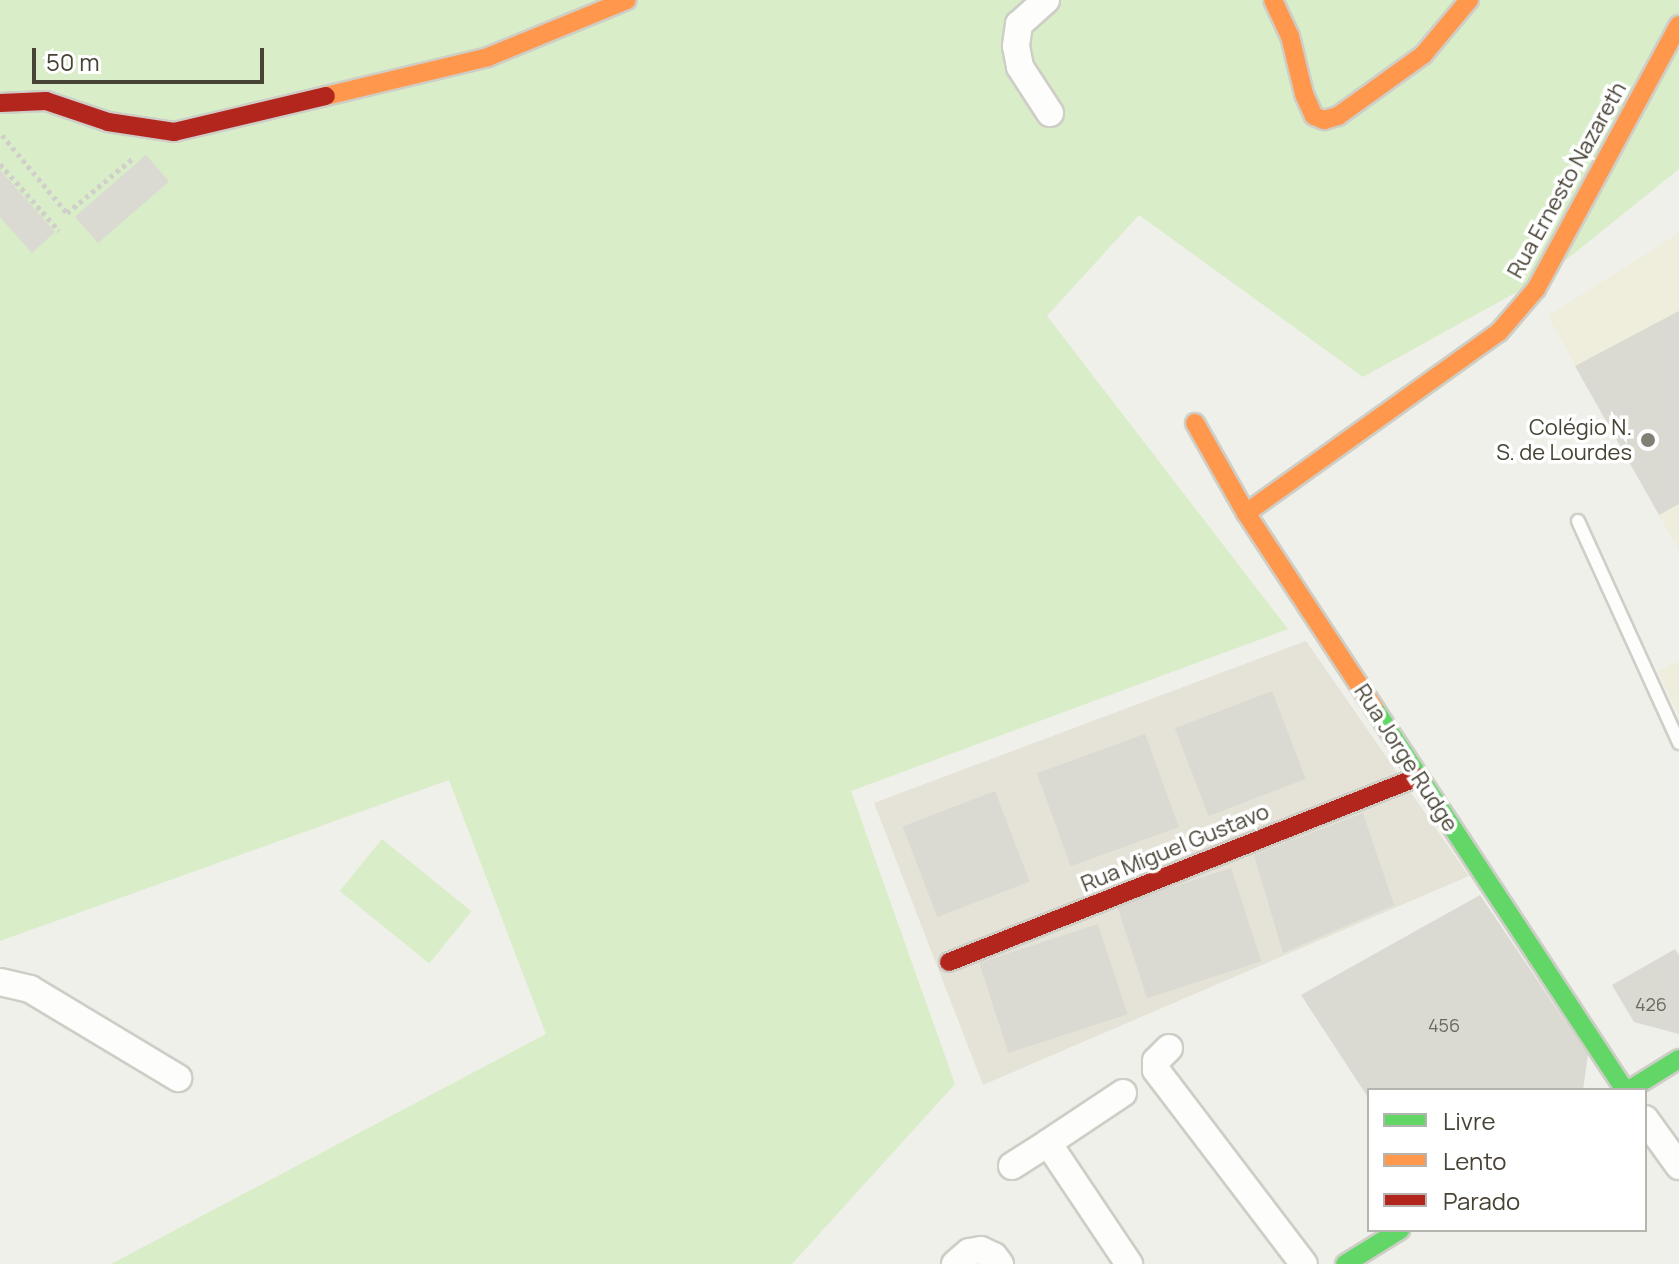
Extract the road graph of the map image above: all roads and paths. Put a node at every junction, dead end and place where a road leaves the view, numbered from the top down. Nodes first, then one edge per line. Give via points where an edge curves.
1 (627, 0) edge
2 (1046, 0) edge
3 (1273, 0) edge
4 (1469, 0) edge
5 (1679, 25) edge
6 (0, 103) edge
7 (1050, 113) dead end
8 (0, 133) edge
9 (142, 151) dead end
10 (0, 164) edge
11 (59, 231) dead end
12 (1195, 423) dead end
13 (1246, 513) junction
14 (1578, 521) dead end
15 (1679, 743) edge
16 (1418, 777) junction
17 (949, 962) dead end
18 (0, 982) edge
19 (1169, 1048) dead end
20 (1679, 1059) edge
21 (178, 1078) dead end
22 (1626, 1088) edge
23 (1630, 1088) edge
24 (1123, 1093) dead end
25 (1647, 1122) edge
26 (1048, 1143) junction
27 (1012, 1166) dead end
28 (1679, 1166) edge
29 (1397, 1232) edge
30 (955, 1264) edge
31 (1000, 1264) edge
32 (1129, 1264) edge
33 (1304, 1264) edge
34 (1345, 1264) edge

1 - 6 street via 488,57 174,132 108,122 46,101
2 - 7 street via 1019,24 1016,46 1020,67
3 - 4 street via 1290,36 1304,94 1314,116 1324,120 1338,116 1423,55
5 - 13 street, Rua Ernesto Nazareth via 1536,289 1499,332
8 - 9 path via 67,213
10 - 11 path
12 - 13 street, Rua Jorge Rudge
13 - 16 street, Rua Jorge Rudge
14 - 15 lane
16 - 17 street, Rua Miguel Gustavo
16 - 22 street, Rua Jorge Rudge
18 - 21 street via 30,989
19 - 33 street via 1156,1061 1156,1070
20 - 23 street
24 - 26 street
25 - 28 street
26 - 27 street
26 - 32 street
29 - 34 street
30 - 31 street via 981,1250

